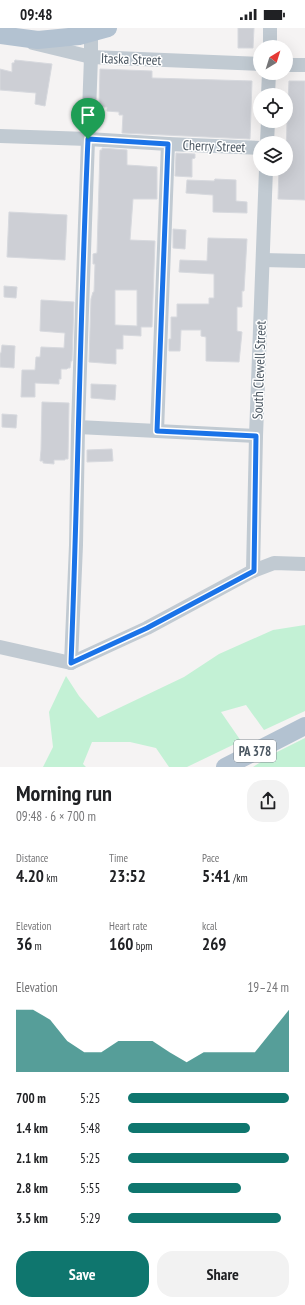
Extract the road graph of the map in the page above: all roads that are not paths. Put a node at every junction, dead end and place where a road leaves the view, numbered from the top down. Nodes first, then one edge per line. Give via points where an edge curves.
1 (108, 28) edge
2 (270, 28) edge
3 (91, 30) edge
4 (3, 36) edge
5 (270, 40) edge
6 (91, 58) junction
7 (253, 64) edge
8 (293, 65) edge
9 (305, 65) edge
10 (0, 136) edge
11 (88, 139) junction
12 (168, 144) junction
13 (253, 148) edge
14 (266, 176) edge
15 (262, 260) junction
16 (305, 261) edge
17 (78, 427) junction
18 (157, 431) junction
19 (256, 436) junction
20 (305, 564) edge
21 (254, 571) junction
22 (0, 647) edge
23 (71, 663) junction
24 (305, 726) edge
25 (225, 767) edge

1 - 3 main road
2 - 5 street
3 - 4 main road via 79,36 38,40
3 - 6 street
4 - 6 street, Itaska Street
6 - 7 street, Itaska Street
6 - 11 street
8 - 9 street
10 - 11 street, Cherry Street
11 - 12 street, Cherry Street
11 - 17 street
12 - 13 street, Cherry Street
12 - 18 street
14 - 15 street, South Clewell Street
15 - 16 street
15 - 19 street, South Clewell Street
17 - 18 street
17 - 23 street
18 - 19 street
19 - 21 street, South Clewell Street
20 - 21 street via 274,563
21 - 23 street via 147,628
22 - 23 street
24 - 25 main road, PA 378

